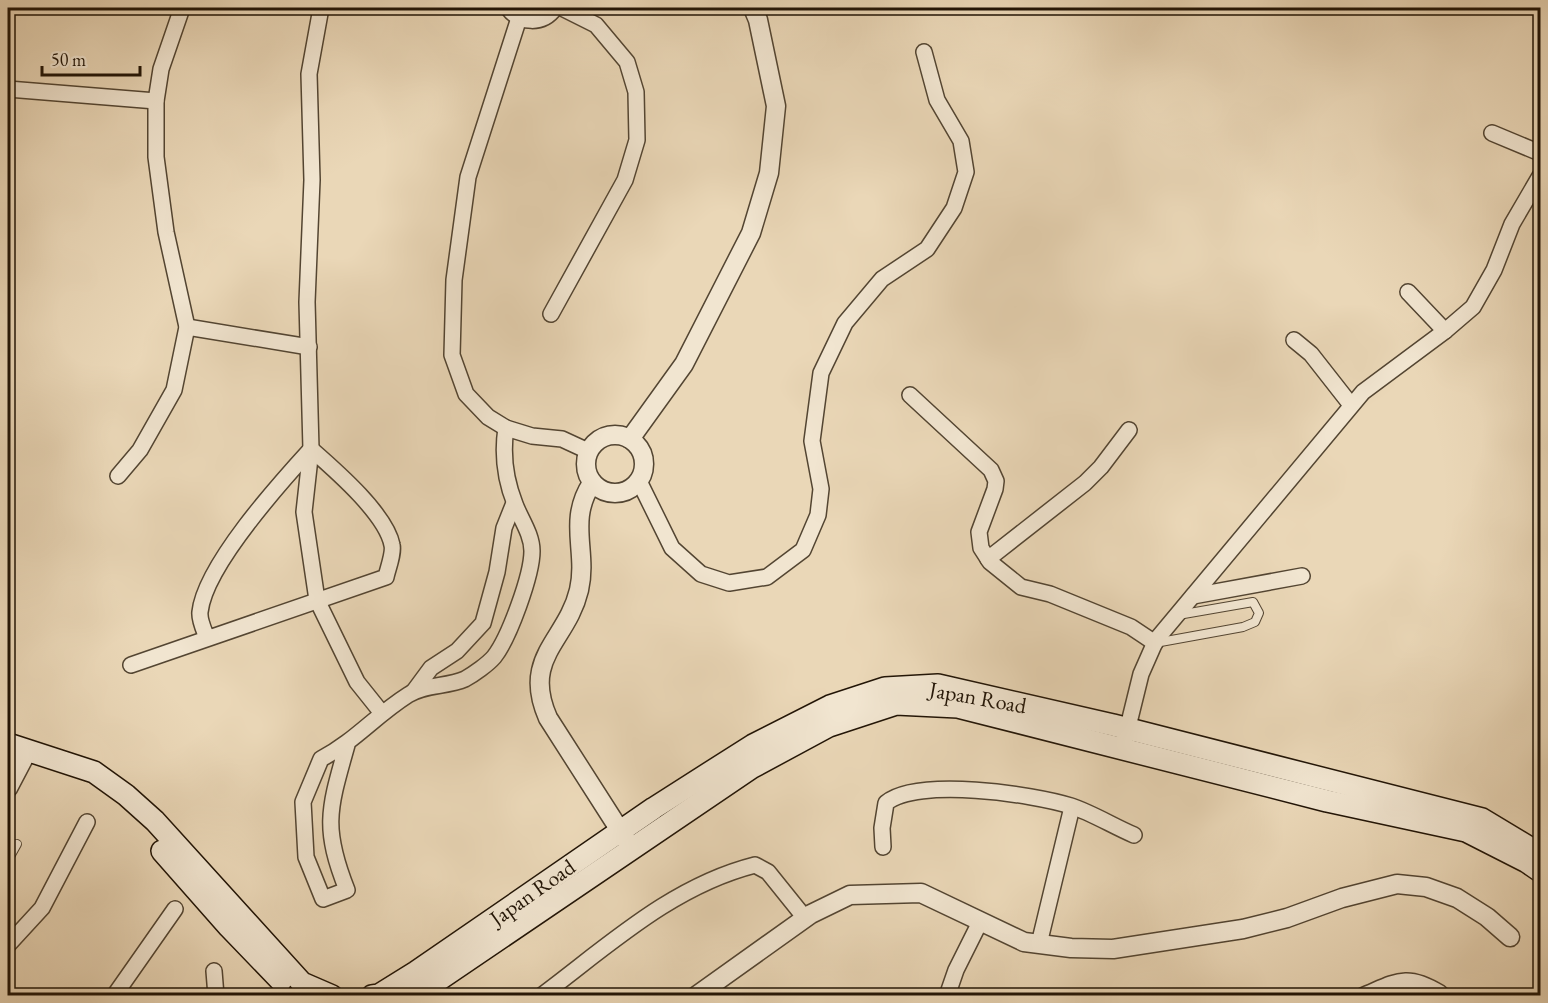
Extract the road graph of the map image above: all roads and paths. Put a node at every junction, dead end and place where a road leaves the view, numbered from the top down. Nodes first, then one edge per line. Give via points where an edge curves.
1 (182, 8) edge
2 (321, 8) edge
3 (555, 8) edge
4 (562, 8) edge
5 (753, 8) edge
6 (514, 13) edge
7 (924, 52) dead end
8 (8, 89) edge
9 (156, 100) junction
10 (1492, 133) dead end
11 (1540, 153) edge
12 (1540, 176) edge
13 (1408, 292) dead end
14 (551, 314) dead end
15 (187, 327) junction
16 (1445, 331) junction
17 (1294, 340) dead end
18 (309, 347) junction
19 (910, 395) dead end
20 (1351, 405) junction
21 (506, 428) junction
22 (1129, 430) dead end
23 (630, 439) junction
24 (311, 449) junction
25 (588, 451) junction
26 (118, 476) dead end
27 (639, 481) junction
28 (592, 483) junction
29 (514, 503) junction
30 (988, 559) junction
31 (1302, 576) dead end
32 (1193, 596) junction
33 (317, 600) junction
34 (1177, 615) junction
35 (207, 638) junction
36 (1155, 643) junction
37 (131, 665) dead end
38 (414, 691) junction
39 (381, 712) junction
40 (1125, 739) junction
41 (347, 745) junction
42 (17, 752) edge
43 (8, 788) edge
44 (1072, 807) junction
45 (87, 822) dead end
46 (1134, 835) dead end
47 (626, 839) junction
48 (17, 844) dead end
49 (883, 847) dead end
50 (1540, 854) edge
51 (8, 860) edge
52 (1540, 871) edge
53 (175, 909) dead end
54 (805, 918) junction
55 (980, 921) junction
56 (1510, 937) dead end
57 (1039, 944) junction
58 (8, 945) edge
59 (214, 971) dead end
60 (1440, 993) dead end
61 (114, 996) edge
62 (216, 996) edge
63 (297, 996) edge
64 (332, 996) edge
65 (372, 996) edge
66 (415, 996) edge
67 (541, 996) edge
68 (696, 996) edge
69 (947, 996) edge
70 (1362, 996) edge

1 - 9 street via 161,69
2 - 18 street via 309,74 312,180
3 - 6 street via 536,20
4 - 14 street via 596,25 627,62 636,92 637,140 625,180
5 - 23 street via 776,106 769,172 751,233 684,364
6 - 21 street via 468,177 454,280 452,355 466,394 488,417
7 - 27 street via 937,100 961,141 966,172 954,208 927,249 882,279 845,323 821,373 812,441 821,489 818,515 803,550 767,577 729,583 701,574 672,548
8 - 9 street
9 - 15 street via 156,157 166,232
10 - 11 street
12 - 16 street via 1512,224 1494,270 1473,307
13 - 16 street
15 - 18 street
15 - 26 street via 174,390 140,450
16 - 20 street
17 - 20 street via 1311,354
18 - 24 street
19 - 30 street via 991,470 995,489 979,532 981,548
20 - 32 street
21 - 25 street via 532,436 562,438
21 - 29 street via 502,454
22 - 30 street via 1085,483
23 - 25 street via 611,435 594,443
23 - 27 street via 642,453 644,463
24 - 33 street via 304,512
24 - 33 street via 342,476 377,516 392,545 386,577
24 - 35 street via 213,571 199,615
25 - 28 street via 585,468
27 - 28 street via 616,494
28 - 47 street via 581,503 577,527 579,589 542,663 541,700 548,718
29 - 38 street via 504,528 483,623 457,651 431,668
29 - 38 street via 532,550 508,635 493,658 464,679
30 - 36 street via 1021,587 1050,594 1131,627
31 - 32 street
32 - 34 street
33 - 35 street
33 - 39 street via 357,682
34 - 36 street
34 - 36 lane via 1253,602 1259,613 1255,622 1243,627
35 - 37 street
36 - 40 street via 1141,674
38 - 39 street
39 - 41 street
40 - 47 main road, Japan Road via 958,707 896,704 829,726
40 - 50 main road, Japan Road via 1482,819
40 - 52 main road, Japan Road via 1327,801 1466,831
41 - 41 street via 329,816 333,854 347,890 323,899 306,857 303,802 321,759
42 - 43 street
42 - 63 main road via 76,777 119,807
42 - 64 main road via 94,772 126,795 302,983
44 - 46 street
44 - 49 street via 1019,794 931,789 907,793 886,804
44 - 57 street
45 - 58 street via 42,908
47 - 65 main road, Japan Road
47 - 66 main road, Japan Road
48 - 51 lane
53 - 61 street
54 - 55 street via 850,895 921,893
54 - 67 street via 768,872 755,865 736,870 695,885 659,908
54 - 68 street
55 - 57 street via 1024,942
55 - 69 street
56 - 57 street via 1457,898 1426,887 1397,884 1243,929 1113,949
59 - 62 street
60 - 70 street via 1413,979 1396,981

